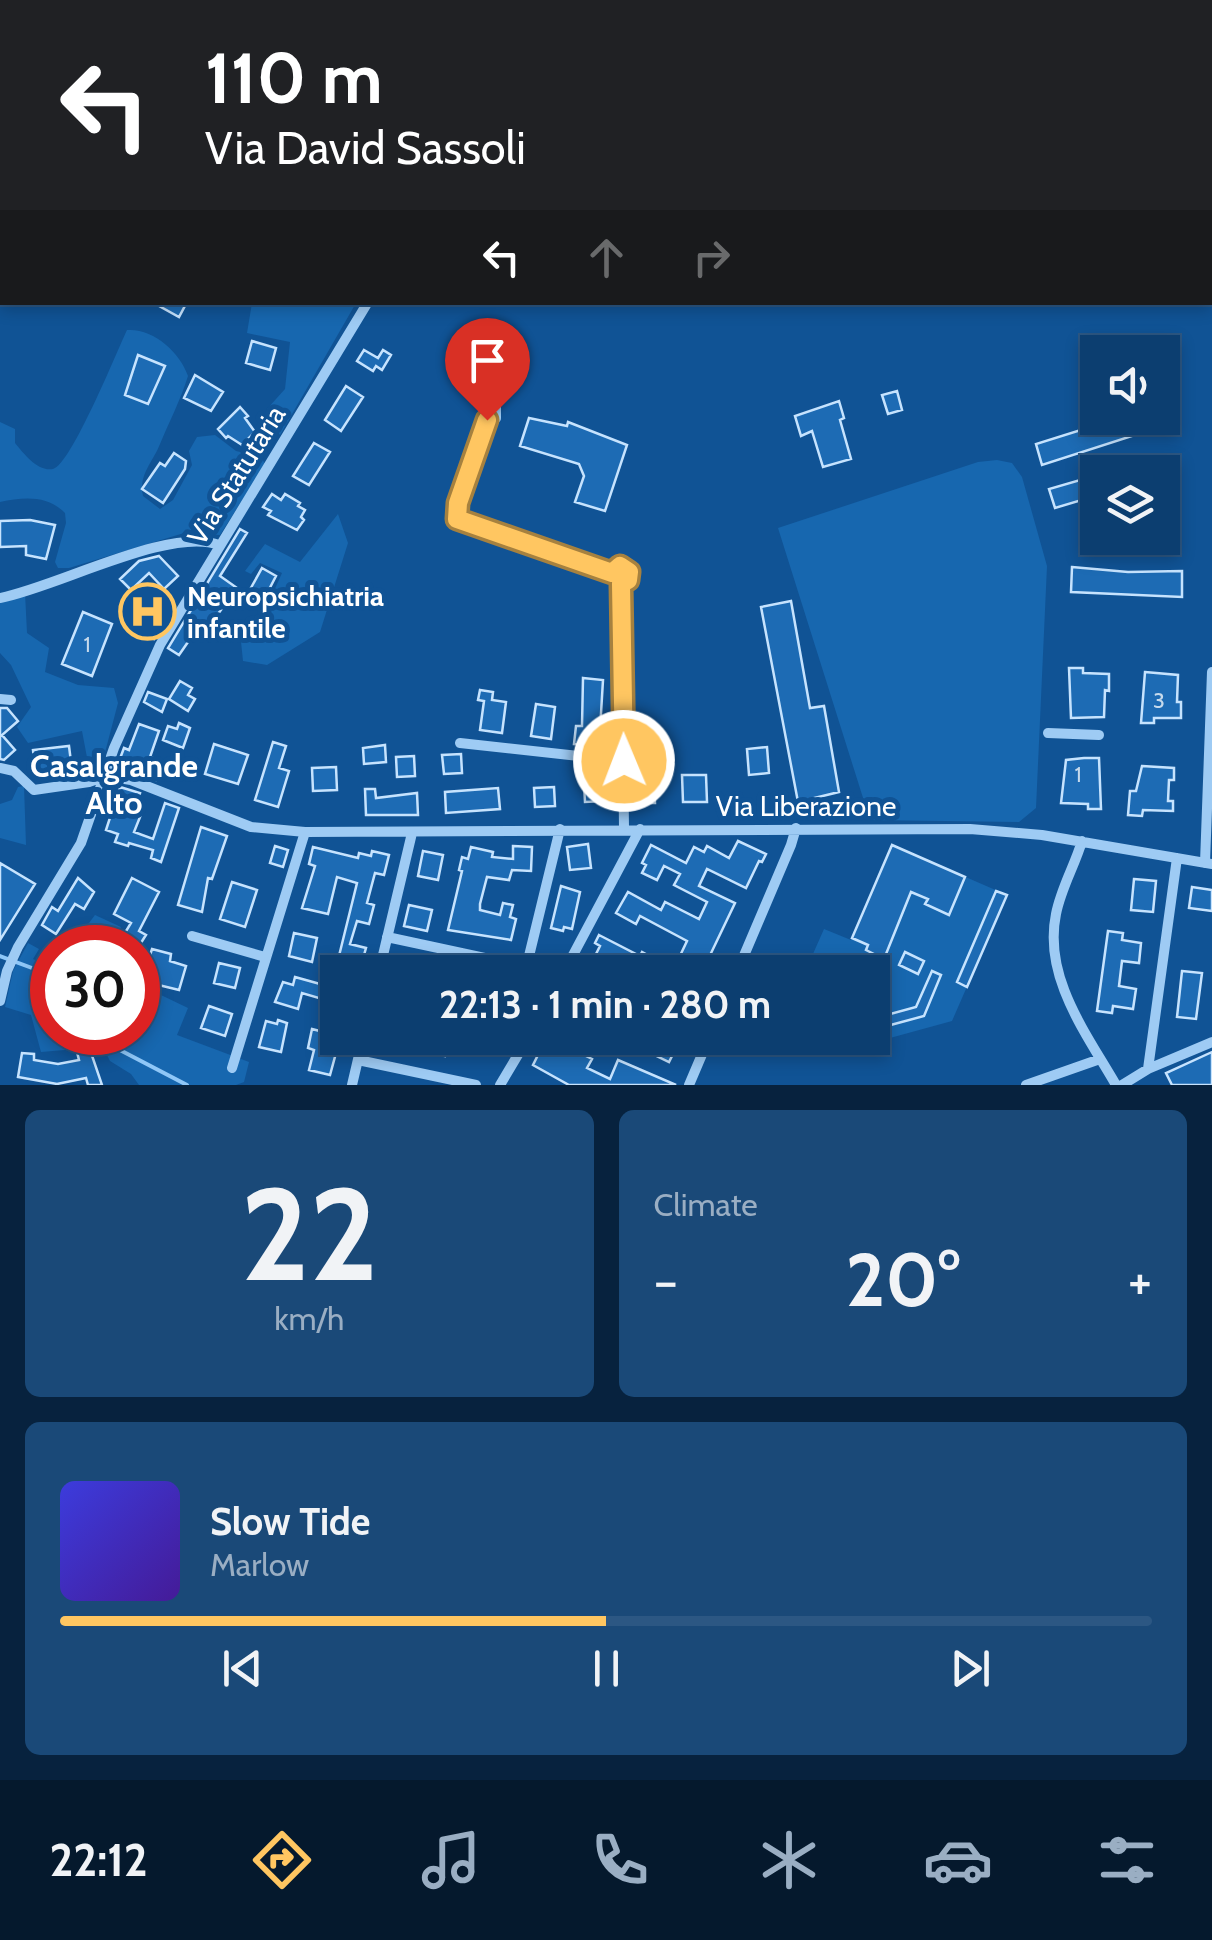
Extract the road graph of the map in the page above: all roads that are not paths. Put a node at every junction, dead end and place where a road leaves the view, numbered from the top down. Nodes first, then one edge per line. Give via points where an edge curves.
1 (366, 305) edge
2 (487, 420) dead end
3 (219, 545) junction
4 (0, 598) edge
5 (1212, 672) edge
6 (1048, 733) dead end
7 (1099, 736) dead end
8 (460, 743) dead end
9 (624, 761) junction
10 (0, 768) edge
11 (106, 776) junction
12 (624, 828) junction
13 (796, 828) junction
14 (640, 829) junction
15 (560, 830) junction
16 (304, 832) junction
17 (412, 833) junction
18 (1082, 841) junction
19 (1177, 858) junction
20 (1209, 863) edge
21 (192, 936) dead end
22 (388, 937) junction
23 (383, 955) edge
24 (573, 955) edge
25 (743, 955) edge
26 (265, 956) junction
27 (0, 1001) edge
28 (1212, 1042) edge
29 (359, 1055) edge
30 (518, 1055) edge
31 (702, 1055) edge
32 (1100, 1058) junction
33 (358, 1060) junction
34 (232, 1068) dead end
35 (1148, 1069) junction
36 (352, 1085) edge
37 (476, 1085) edge
38 (500, 1085) edge
39 (689, 1085) edge
40 (1026, 1085) edge
41 (1119, 1085) edge

1 - 3 street, Via Statutaria
2 - 9 street via 457,519 612,573 621,584
3 - 4 street via 205,540 148,548
3 - 11 street, Via Statutaria via 158,648
5 - 20 street
6 - 7 street
8 - 9 street
9 - 12 street
10 - 11 street via 34,790
11 - 16 street, Via Liberazione via 251,827
11 - 27 street, Via Statutaria via 81,844 15,952
12 - 14 street, Via Liberazione
12 - 15 street, Via Liberazione
13 - 14 street, Via Liberazione
13 - 18 street, Via Liberazione via 970,829
13 - 25 street
14 - 24 street
15 - 17 street, Via Liberazione
15 - 22 street via 523,961
16 - 17 street, Via Liberazione
16 - 26 street
17 - 22 street
18 - 19 street, Via Liberazione
18 - 32 street via 1056,910 1054,950 1064,991
19 - 20 street, Via Liberazione
19 - 35 street
21 - 26 street
22 - 23 street
26 - 34 street
28 - 35 street
29 - 33 street
30 - 38 street
31 - 39 street
32 - 40 street
32 - 41 street
33 - 36 street
33 - 37 street
35 - 41 street

